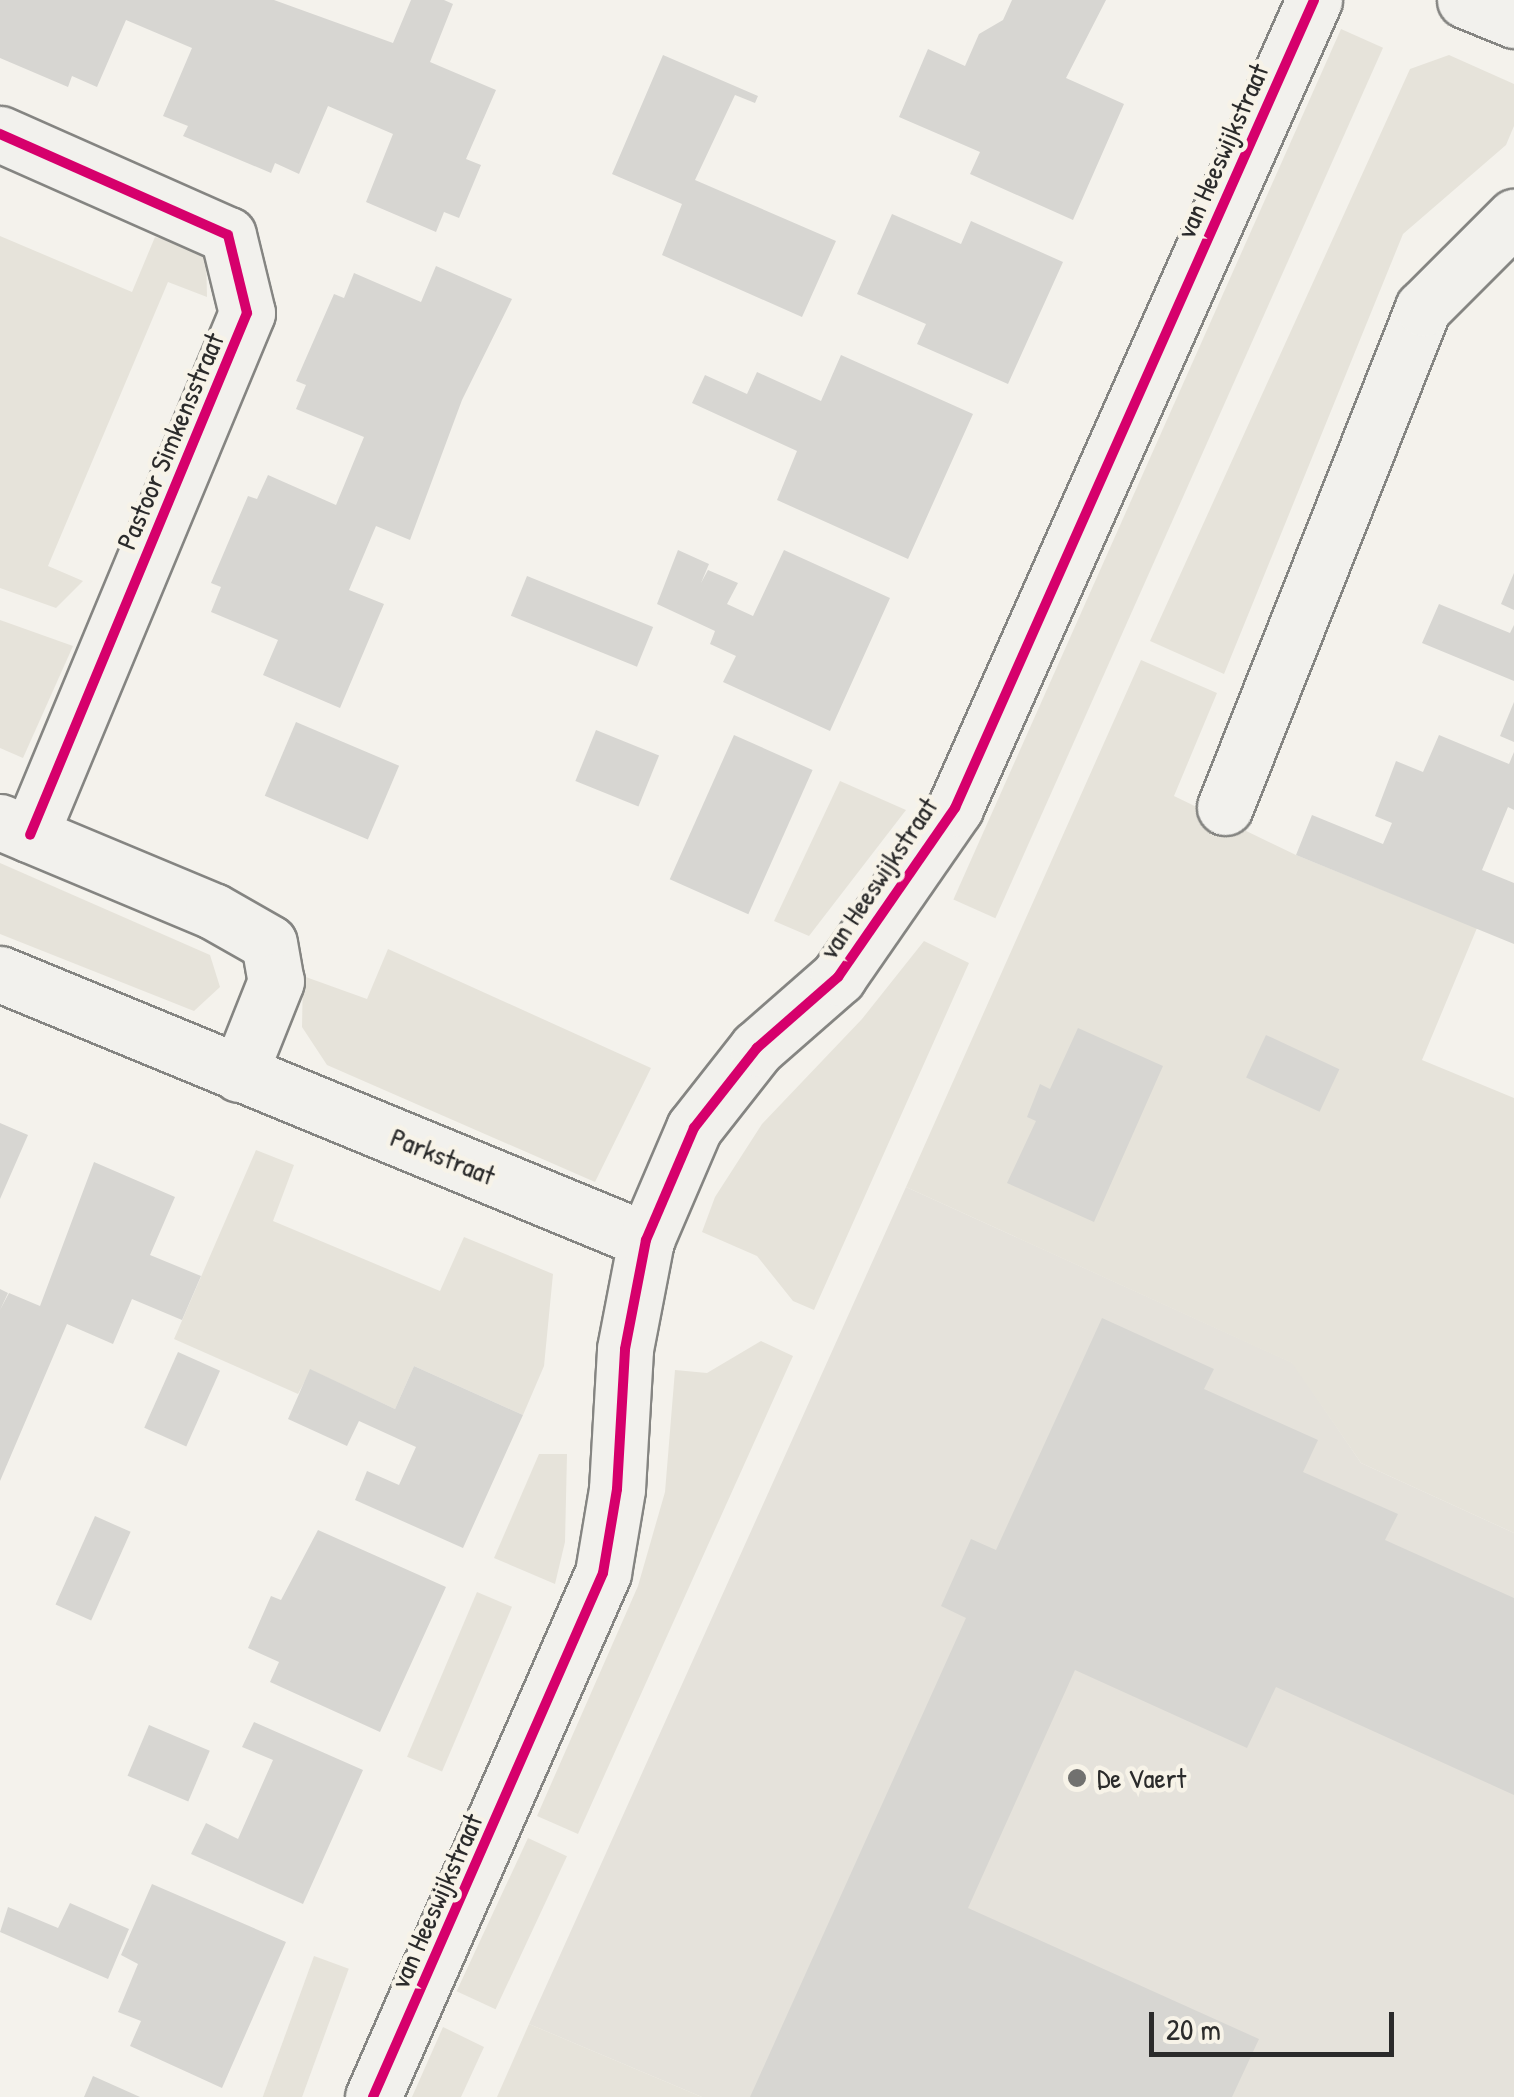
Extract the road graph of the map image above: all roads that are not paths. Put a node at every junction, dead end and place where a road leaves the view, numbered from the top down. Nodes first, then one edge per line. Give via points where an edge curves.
1 (1314, 0) edge
2 (1464, 0) edge
3 (1514, 20) edge
4 (0, 134) edge
5 (1514, 217) edge
6 (1225, 806) dead end
7 (15, 828) edge
8 (0, 974) edge
9 (239, 1074) junction
10 (646, 1240) junction
11 (373, 2097) edge

1 - 10 street, van Heeswijkstraat via 955,808 838,977 758,1048 694,1128
2 - 3 street
4 - 7 street, Pastoor Simkensstraat via 228,235 248,312
5 - 6 street via 1422,308
7 - 9 street via 213,911 269,942 276,981
8 - 9 street, Parkstraat
9 - 10 street, Parkstraat
10 - 11 street, van Heeswijkstraat via 625,1348 617,1489 603,1573

